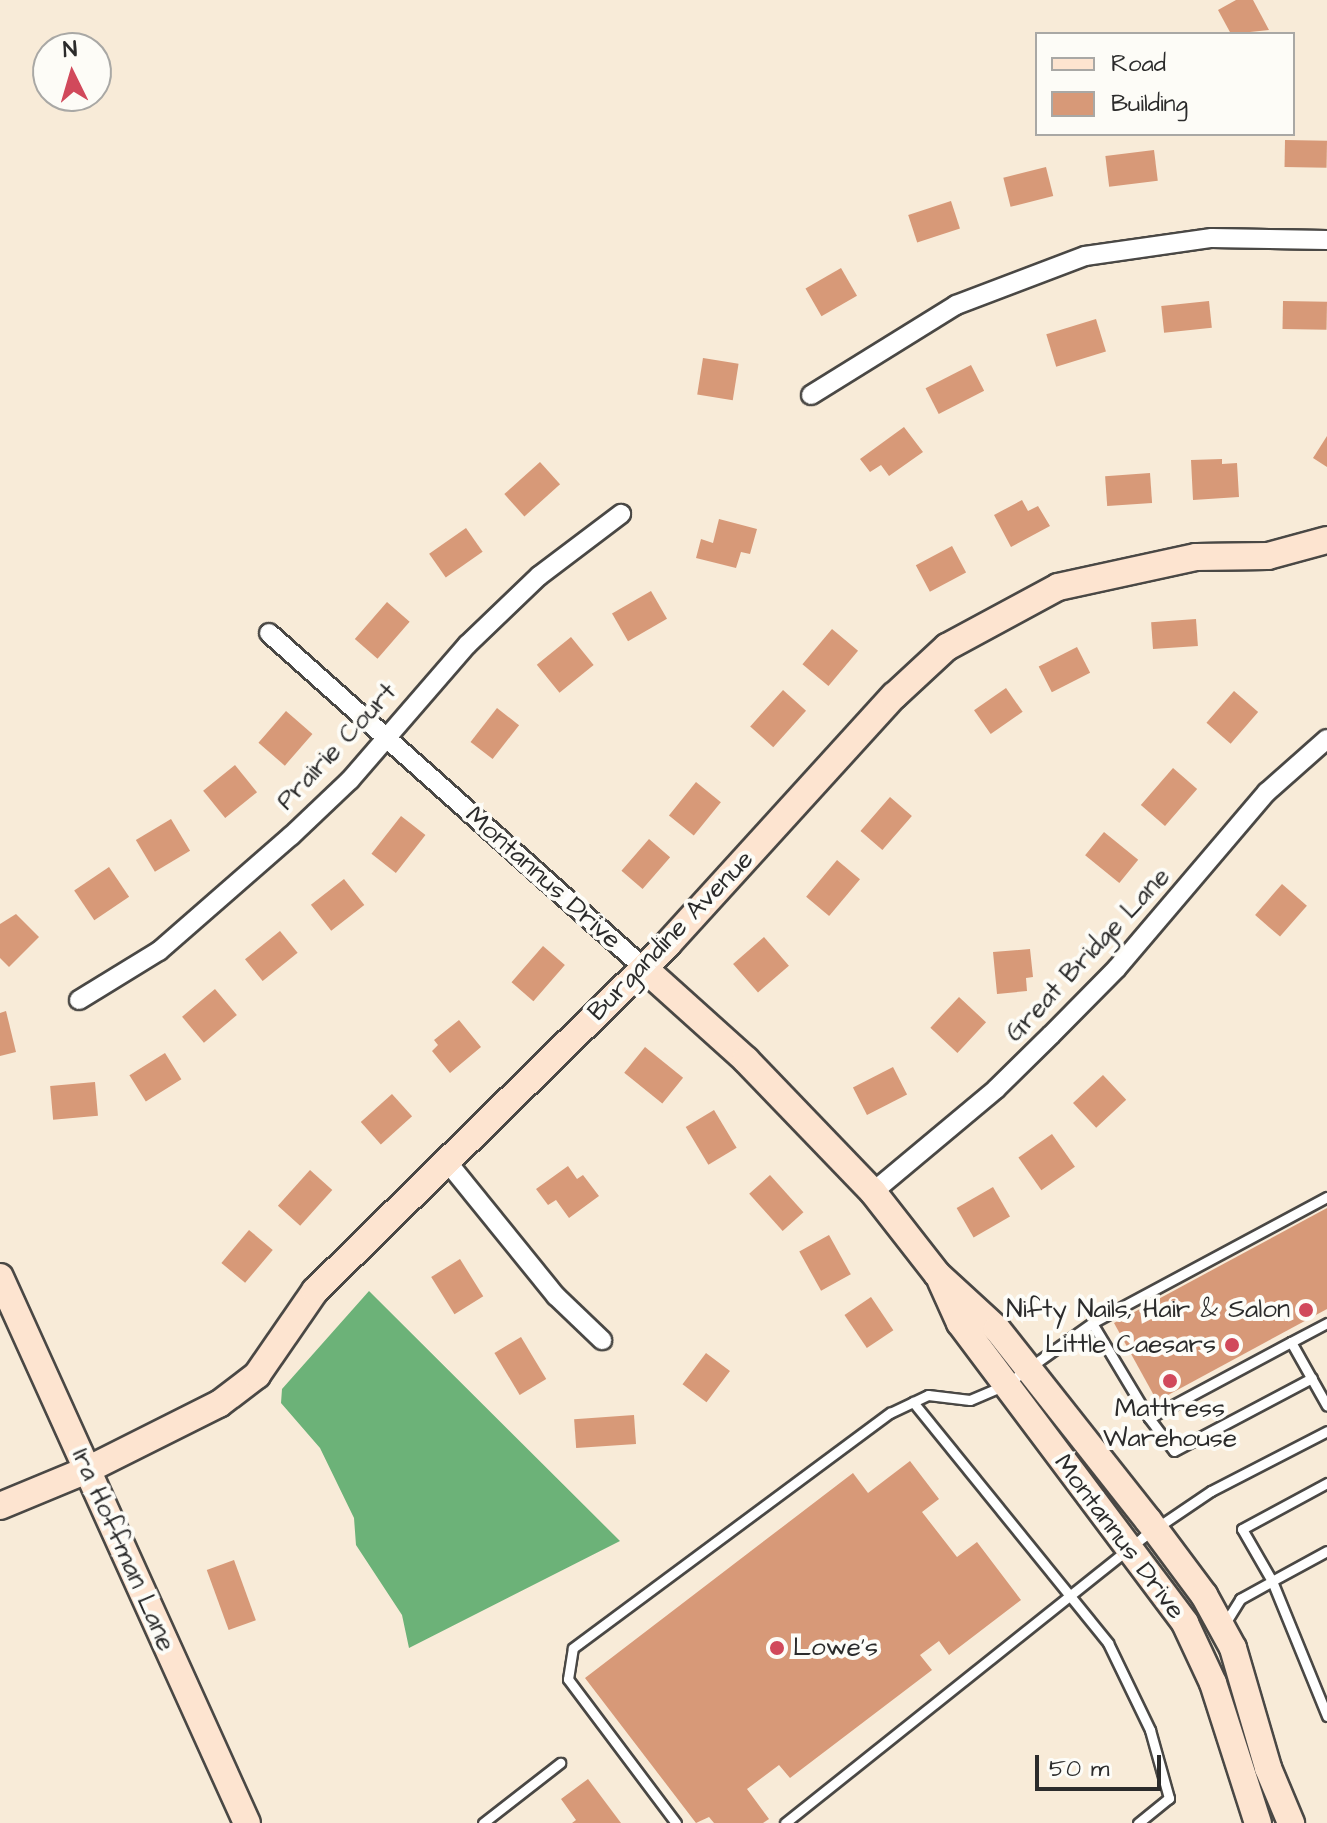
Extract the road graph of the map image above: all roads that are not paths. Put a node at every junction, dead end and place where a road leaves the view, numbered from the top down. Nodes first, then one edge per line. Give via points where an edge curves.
1 (1327, 240) edge
2 (811, 395) dead end
3 (621, 514) dead end
4 (1327, 540) edge
5 (269, 633) dead end
6 (383, 737) junction
7 (1327, 739) edge
8 (644, 968) junction
9 (79, 1000) dead end
10 (449, 1164) junction
11 (873, 1192) junction
12 (1327, 1197) edge
13 (937, 1274) junction
14 (0, 1277) edge
15 (1092, 1323) junction
16 (1327, 1323) edge
17 (602, 1340) dead end
18 (1291, 1342) junction
19 (1029, 1369) junction
20 (1312, 1378) junction
21 (1005, 1385) junction
22 (913, 1402) junction
23 (1327, 1406) edge
24 (1149, 1418) junction
25 (1327, 1431) edge
26 (87, 1470) junction
27 (1327, 1483) edge
28 (0, 1506) edge
29 (1155, 1529) junction
30 (1129, 1548) junction
31 (1327, 1551) edge
32 (1272, 1581) junction
33 (1069, 1596) junction
34 (1223, 1627) junction
35 (1327, 1716) edge
36 (560, 1763) dead end
37 (247, 1823) edge
38 (483, 1823) edge
39 (676, 1823) edge
40 (785, 1823) edge
41 (1138, 1823) edge
42 (1258, 1823) edge
43 (1291, 1823) edge

1 - 2 street via 1212,238 1085,256 956,305
3 - 6 street, Prairie Court via 539,576
4 - 8 street, Burgandine Avenue via 1268,556 1196,557 1058,587 947,647 894,696
5 - 6 street, Montannus Drive
6 - 8 street, Montannus Drive
6 - 9 street, Prairie Court via 340,789 159,951
7 - 11 street, Great Bridge Lane via 1267,792 1117,968 1051,1035 996,1089
8 - 10 street, Burgandine Avenue
8 - 11 street, Montannus Drive via 746,1060
10 - 17 street via 556,1296
10 - 26 street, Burgandine Avenue via 315,1291 257,1375 219,1404
11 - 13 street, Montannus Drive
12 - 15 lane
13 - 19 street, Montannus Drive via 981,1311
13 - 21 street, Montannus Drive via 960,1323
14 - 26 street, Ira Hoffman Lane
15 - 19 lane
15 - 24 lane
16 - 18 lane
18 - 20 lane
18 - 24 lane
19 - 21 lane
19 - 29 street, Montannus Drive
20 - 23 lane
20 - 24 lane via 1174,1451
21 - 22 lane via 970,1400 928,1395
21 - 30 street, Montannus Drive
22 - 33 lane
22 - 39 lane via 890,1413 573,1648 568,1679
25 - 29 lane via 1211,1491
26 - 28 street, Burgandine Avenue
26 - 37 street, Ira Hoffman Lane
27 - 32 lane via 1242,1529
29 - 30 lane
29 - 34 street, Montannus Drive
30 - 33 lane
30 - 42 street, Montannus Drive via 1200,1651
31 - 32 lane
32 - 34 lane via 1240,1599
32 - 35 lane
33 - 40 lane
33 - 41 lane via 1108,1643 1150,1730 1169,1798
34 - 43 street, Montannus Drive via 1247,1684 1270,1776
36 - 38 lane

